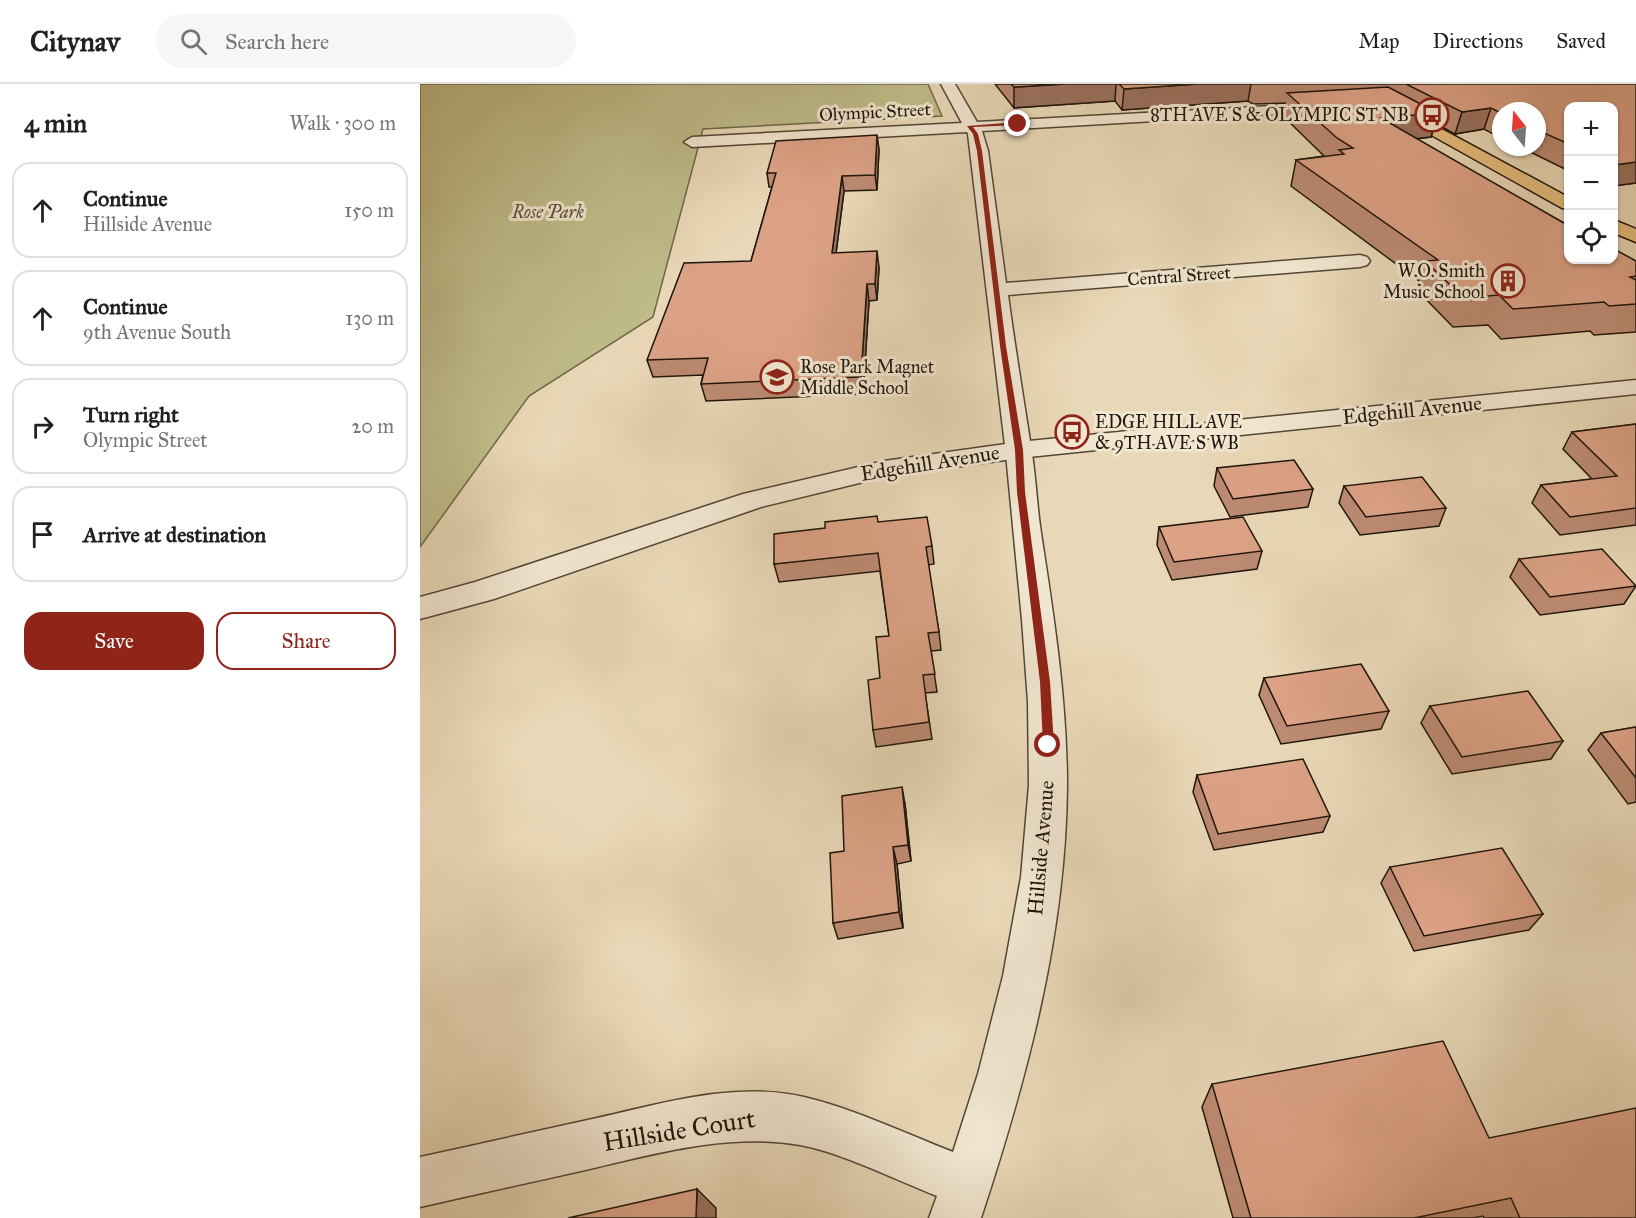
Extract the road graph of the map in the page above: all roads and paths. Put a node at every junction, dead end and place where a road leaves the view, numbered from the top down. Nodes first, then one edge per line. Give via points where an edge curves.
1 (948, 84) edge
2 (1347, 84) edge
3 (1384, 104) junction
4 (969, 126) junction
5 (692, 142) dead end
6 (1564, 201) edge
7 (1618, 228) edge
8 (1636, 237) edge
9 (1360, 261) dead end
10 (997, 290) junction
11 (1636, 387) edge
12 (1019, 450) junction
13 (420, 608) edge
14 (420, 1182) edge
15 (961, 1201) edge

1 - 4 street, Hillside Avenue
2 - 3 main road
3 - 4 street, Olympic Street
3 - 6 main road
4 - 5 street, Olympic Street
4 - 10 street, Hillside Avenue via 976,134 980,151
7 - 8 main road
9 - 10 street, Central Street
10 - 12 street, Hillside Avenue
11 - 12 street, Edgehill Avenue
12 - 13 street, Edgehill Avenue via 884,469 753,500 483,591
12 - 15 street, Hillside Avenue via 1045,682 1046,828 1017,1011
14 - 15 street, Hillside Court via 652,1130 733,1116 767,1116 803,1121 838,1132

